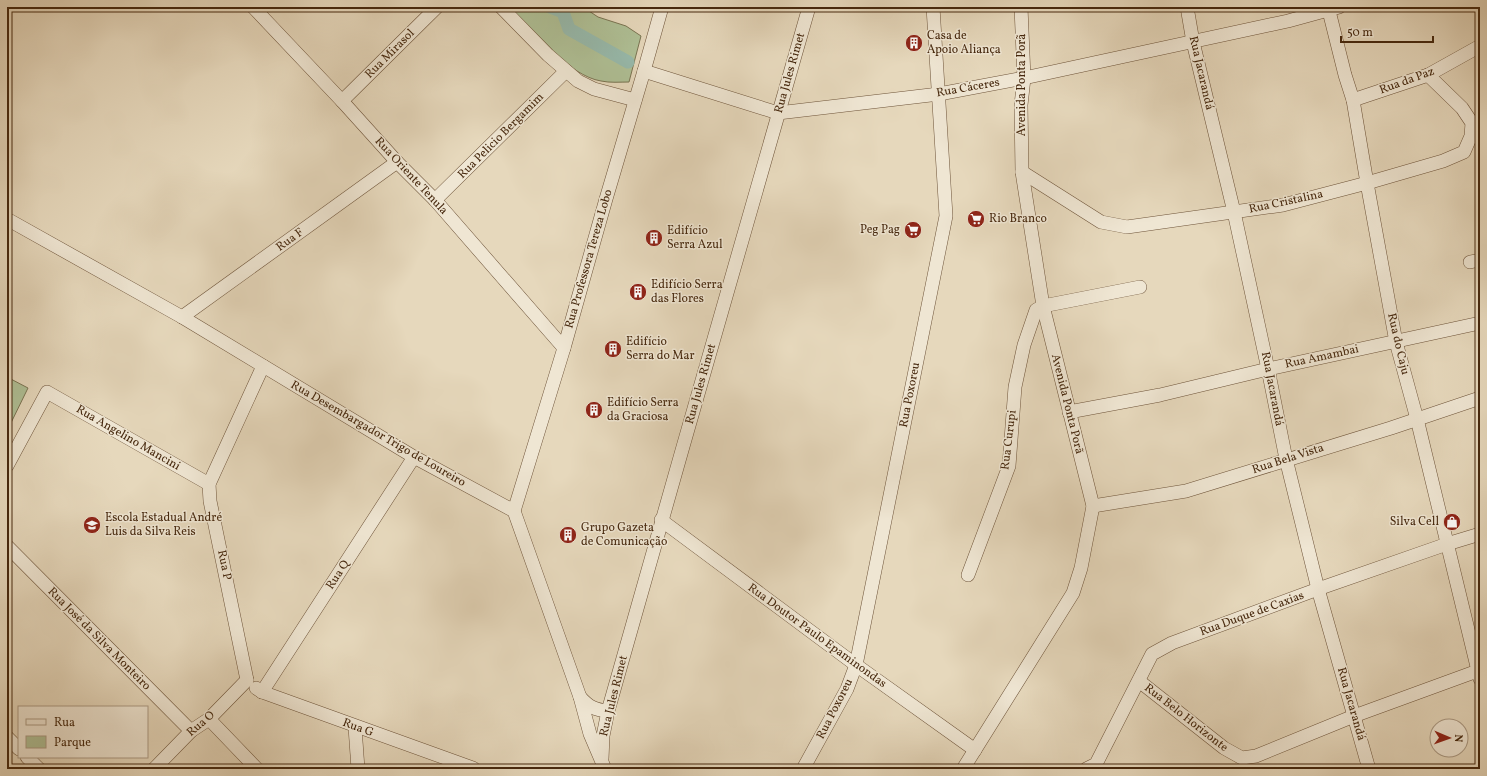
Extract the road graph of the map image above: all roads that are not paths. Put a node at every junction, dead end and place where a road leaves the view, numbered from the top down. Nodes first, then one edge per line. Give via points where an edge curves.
1 (253, 7) edge
2 (437, 7) edge
3 (501, 7) edge
4 (662, 7) edge
5 (809, 7) edge
6 (933, 7) edge
7 (1021, 7) edge
8 (1187, 7) edge
9 (1332, 8) edge
10 (1193, 42) junction
11 (1480, 46) edge
12 (566, 71) junction
13 (644, 71) junction
14 (1428, 75) junction
15 (1024, 78) junction
16 (939, 94) junction
17 (635, 100) junction
18 (1352, 100) junction
19 (342, 101) junction
20 (778, 113) junction
21 (397, 162) junction
22 (1022, 172) junction
23 (1366, 183) junction
24 (435, 200) junction
25 (1234, 212) junction
26 (7, 219) edge
27 (1140, 287) dead end
28 (1043, 306) junction
29 (182, 317) junction
30 (1480, 323) edge
31 (1396, 342) junction
32 (564, 348) junction
33 (263, 366) junction
34 (1268, 369) junction
35 (1480, 398) edge
36 (1069, 412) junction
37 (1416, 419) junction
38 (414, 457) junction
39 (1286, 459) junction
40 (7, 466) edge
41 (209, 484) junction
42 (1093, 506) junction
43 (514, 511) junction
44 (661, 520) junction
45 (1480, 534) edge
46 (1447, 544) junction
47 (7, 546) edge
48 (968, 575) dead end
49 (1318, 589) junction
50 (856, 665) junction
51 (1479, 673) edge
52 (247, 680) junction
53 (1139, 681) junction
54 (262, 692) junction
55 (580, 697) junction
56 (608, 711) junction
57 (1354, 716) junction
58 (209, 719) junction
59 (356, 727) junction
60 (191, 731) junction
61 (7, 737) edge
62 (18, 748) edge
63 (975, 750) junction
64 (28, 758) edge
65 (603, 766) edge
66 (1095, 767) edge
67 (473, 768) edge
68 (39, 769) edge
69 (154, 769) edge
70 (257, 769) edge
71 (358, 769) edge
72 (803, 769) edge
73 (964, 769) edge
74 (1369, 769) edge

1 - 19 street, Rua Oriente Tenula
2 - 19 street, Rua Mirasol
3 - 12 street
4 - 13 street, Rua Professora Tereza Lobo
5 - 20 street, Rua Jules Rimet
6 - 16 street, Rua Poxoreu
7 - 15 street, Avenida Ponta Porã
8 - 10 street, Rua Jacarandá
9 - 10 street, Rua Cáceres via 1288,21
9 - 18 street, Rua do Caju
10 - 15 street, Rua Cáceres
10 - 25 street, Rua Jacarandá
11 - 14 street, Rua da Paz
12 - 17 street via 594,89
12 - 24 street, Rua Pelicio Bergamim
13 - 17 street, Rua Professora Tereza Lobo
13 - 20 street, Rua Cáceres
14 - 18 street, Rua da Paz
14 - 23 street, Rua Cristalina via 1462,108 1472,123 1471,136 1464,152 1443,161
15 - 16 street, Rua Cáceres
15 - 22 street, Avenida Ponta Porã via 1021,105
16 - 20 street, Rua Cáceres
16 - 50 street, Rua Poxoreu via 946,216
17 - 32 street, Rua Professora Tereza Lobo
18 - 23 street, Rua do Caju
19 - 21 street, Rua Oriente Tenula
20 - 44 street, Rua Jules Rimet
21 - 24 street, Rua Oriente Tenula
21 - 29 street, Rua F
22 - 25 street, Rua Cristalina via 1101,222 1127,227
22 - 28 street, Avenida Ponta Porã
23 - 25 street, Rua Cristalina via 1282,205
23 - 31 street, Rua do Caju
24 - 32 street, Rua Oriente Tenula
25 - 34 street, Rua Jacarandá
26 - 29 street, Rua Desembargador Trigo de Loureiro
27 - 28 street
28 - 36 street, Avenida Ponta Porã
28 - 48 street, Rua Curupi via 1036,310 1024,345 1015,387 1008,466
29 - 33 street, Rua Desembargador Trigo de Loureiro
30 - 31 street, Rua Amambai
31 - 34 street, Rua Amambai
31 - 37 street, Rua do Caju
32 - 43 street, Rua Professora Tereza Lobo
33 - 38 street, Rua Desembargador Trigo de Loureiro
33 - 41 street, Rua P
34 - 36 street, Rua Amambai via 1160,395
34 - 39 street, Rua Jacarandá
35 - 37 street, Rua Bela Vista
36 - 42 street, Avenida Ponta Porã
37 - 39 street, Rua Bela Vista
37 - 46 street, Rua do Caju
38 - 43 street, Rua Desembargador Trigo de Loureiro
38 - 54 street, Rua Q
39 - 42 street, Rua Bela Vista via 1186,491
39 - 49 street, Rua Jacarandá
40 - 41 street, Rua Angelino Mancini via 47,392
41 - 52 street, Rua P via 210,501
42 - 63 street, Avenida Ponta Porã via 1081,568 1073,593
43 - 55 street
44 - 50 street, Rua Doutor Paulo Epaminondas
44 - 56 street, Rua Jules Rimet
45 - 46 street, Rua Duque de Caxias
46 - 49 street, Rua Duque de Caxias
46 - 51 street, Rua do Caju
47 - 60 street, Rua José da Silva Monteiro
49 - 53 street, Rua Duque de Caxias via 1172,643 1152,654
49 - 57 street, Rua Jacarandá
50 - 63 street, Rua Doutor Paulo Epaminondas
50 - 72 street, Rua Poxoreu via 847,689
51 - 57 street, Rua Belo Horizonte
52 - 54 street, Rua G
52 - 58 street, Rua O
53 - 57 street, Rua Belo Horizonte via 1224,748 1242,758 1256,756
53 - 66 street, Rua Duque de Caxias
54 - 59 street, Rua G
55 - 56 street via 597,710
55 - 65 street via 590,734
56 - 65 street, Rua Jules Rimet via 603,736
57 - 74 street, Rua Jacarandá
58 - 60 street, Rua O
58 - 70 street
59 - 67 street, Rua G
59 - 71 street
60 - 69 street, Rua O
61 - 62 street
63 - 73 street, Avenida Ponta Porã
64 - 68 street

